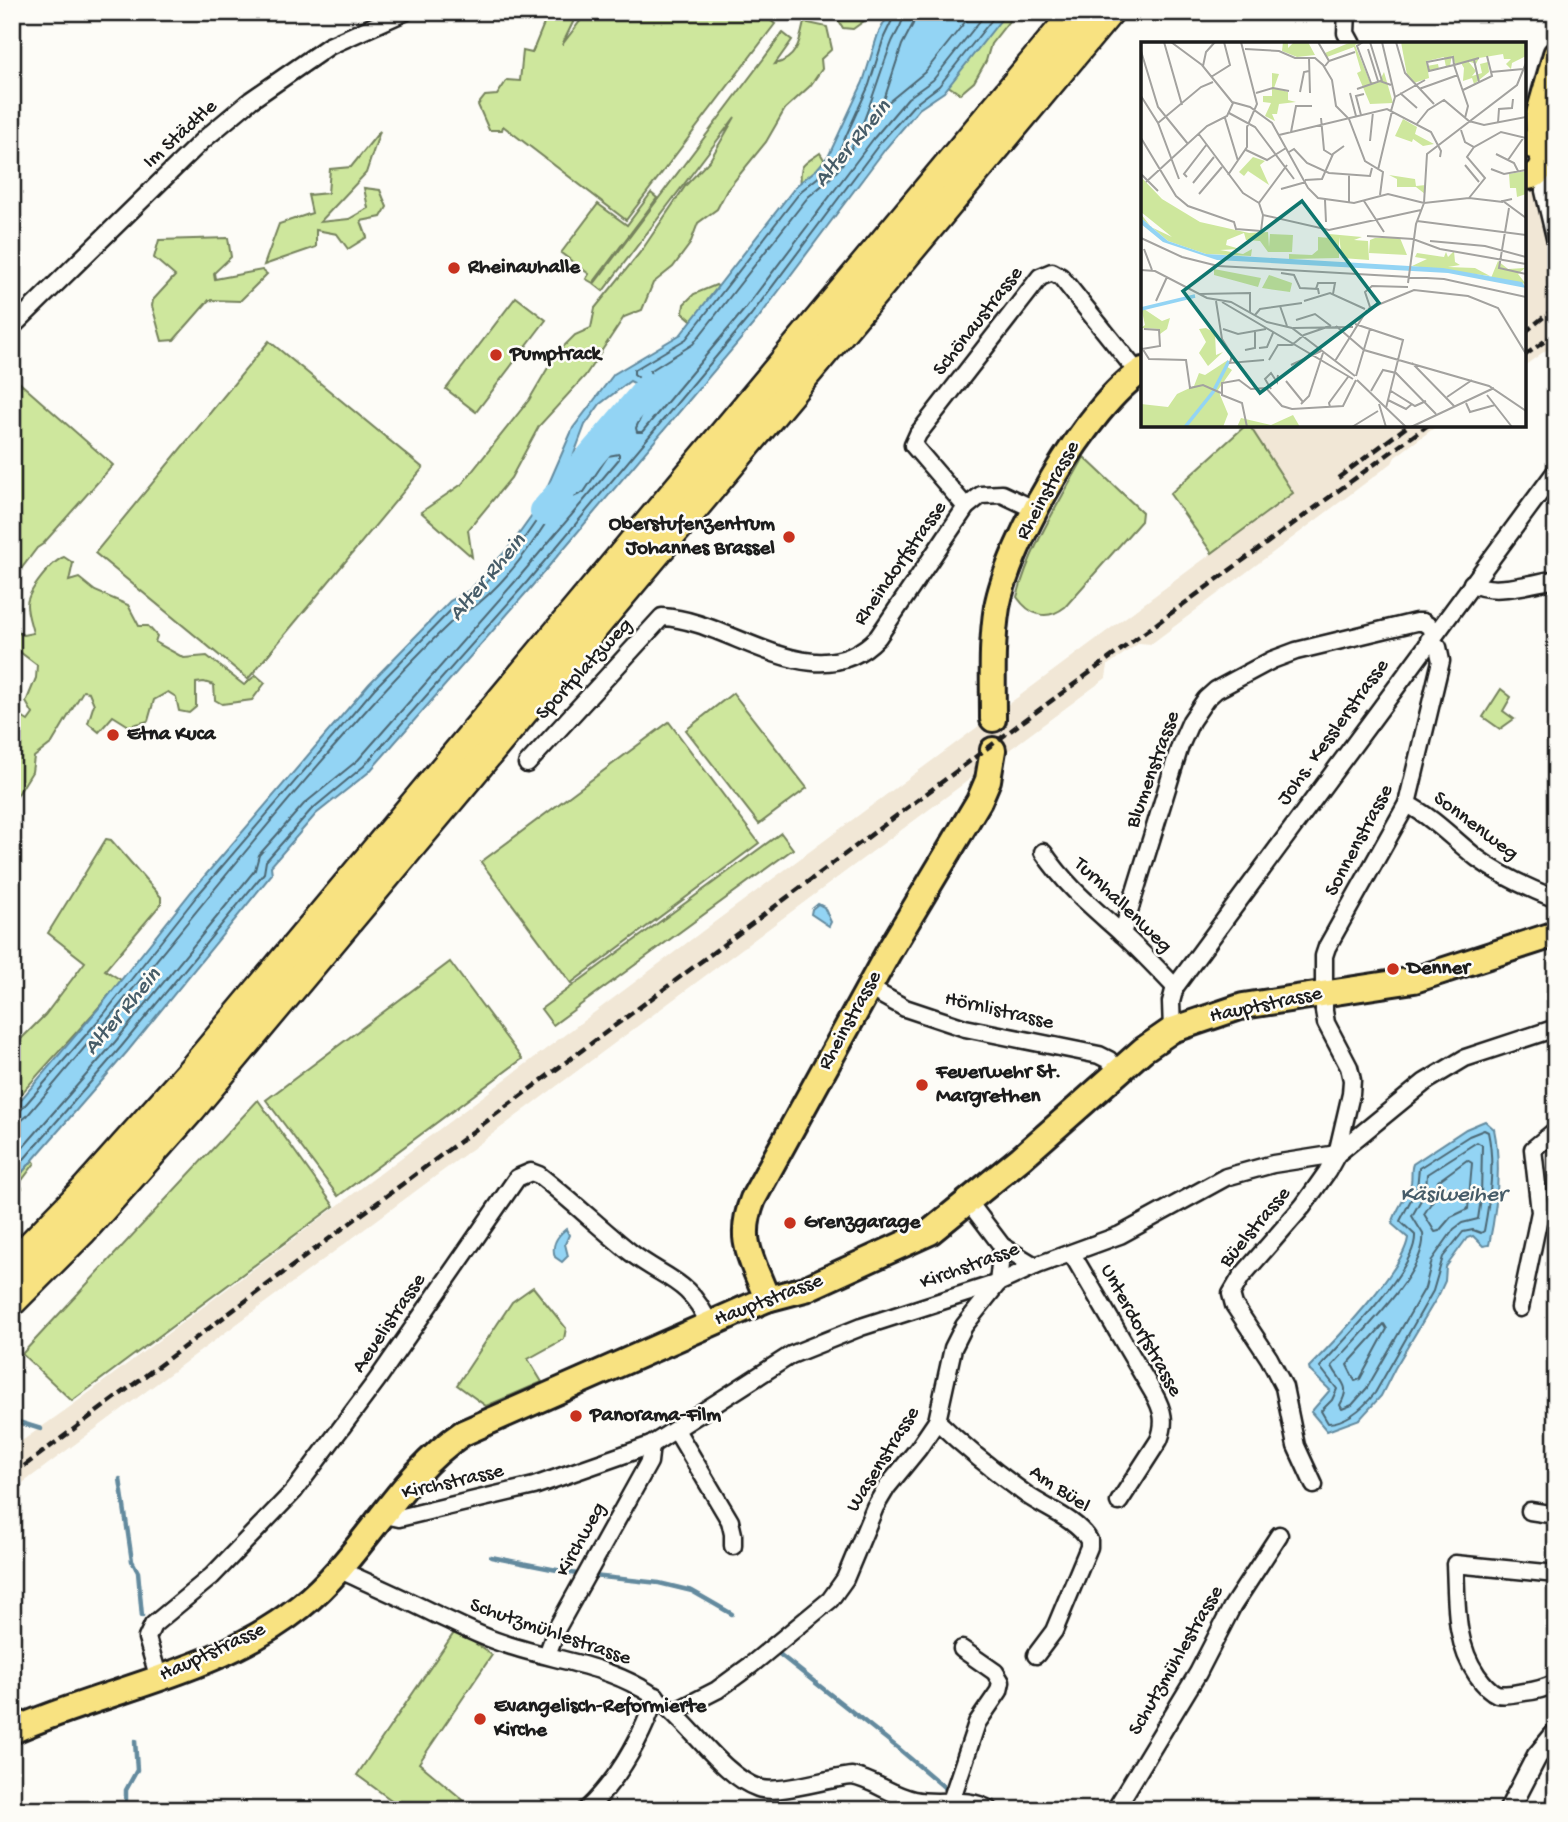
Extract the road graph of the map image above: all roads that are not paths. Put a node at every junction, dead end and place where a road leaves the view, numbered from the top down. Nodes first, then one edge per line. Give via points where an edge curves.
1 (405, 12) edge
2 (1076, 12) edge
3 (1109, 12) edge
4 (1347, 12) edge
5 (1351, 42) edge
6 (1556, 54) edge
7 (1532, 152) edge
8 (1556, 242) edge
9 (12, 327) edge
10 (1140, 371) edge
11 (1556, 471) edge
12 (966, 507) junction
13 (1036, 510) junction
14 (1556, 579) edge
15 (1472, 583) junction
16 (679, 618) joint
17 (1432, 636) junction
18 (993, 719) dead end
19 (993, 750) dead end
20 (527, 764) dead end
21 (1407, 804) junction
22 (1044, 852) dead end
23 (1556, 899) edge
24 (1122, 934) junction
25 (1556, 934) edge
26 (1325, 986) junction
27 (1175, 987) junction
28 (869, 988) junction
29 (1556, 1028) edge
30 (1172, 1030) junction
31 (1118, 1072) junction
32 (1556, 1130) edge
33 (1337, 1154) junction
34 (968, 1201) junction
35 (1002, 1246) junction
36 (1072, 1254) junction
37 (12, 1265) edge
38 (1035, 1266) junction
39 (998, 1283) junction
40 (767, 1299) junction
41 (12, 1301) edge
42 (1520, 1308) dead end
43 (709, 1324) junction
44 (937, 1422) junction
45 (676, 1430) junction
46 (652, 1445) junction
47 (1314, 1485) dead end
48 (1119, 1502) dead end
49 (1530, 1511) dead end
50 (385, 1515) junction
51 (1556, 1515) edge
52 (1279, 1535) dead end
53 (733, 1546) dead end
54 (341, 1570) junction
55 (1556, 1574) edge
56 (962, 1649) dead end
57 (547, 1655) junction
58 (1036, 1655) dead end
59 (159, 1679) junction
60 (1556, 1683) edge
61 (656, 1696) junction
62 (674, 1712) junction
63 (12, 1731) edge
64 (1556, 1734) edge
65 (953, 1795) junction
66 (586, 1810) edge
67 (990, 1810) edge
68 (1115, 1810) edge
69 (1509, 1810) edge

1 - 9 street, Im Städtle via 329,46 251,100 202,141
2 - 37 highway via 220,1036
3 - 41 highway via 191,1110
4 - 5 street via 1346,33
6 - 7 main road
7 - 8 street
10 - 12 street, Schönaustrasse via 1061,277 1052,272 1040,277 913,445
10 - 13 main road, Rheinstrasse via 1106,400 1075,442
11 - 15 street, Johs. Kesslerstrasse
12 - 13 street, Rheindorfstrasse via 981,495 1002,494
12 - 16 street, Rheindorfstrasse via 878,637 853,657 828,663 802,660
13 - 18 main road, Rheinstrasse via 1013,557 998,605
14 - 15 street via 1510,587 1480,588
15 - 17 street, Johs. Kesslerstrasse
16 - 20 street, Sportplatzweg via 662,617
17 - 21 street, Sonnenstrasse via 1441,662
17 - 24 street, Blumenstrasse via 1423,622 1416,622 1296,651 1206,699 1180,746
17 - 27 street, Johs. Kesslerstrasse
19 - 28 main road, Rheinstrasse via 979,801
21 - 23 street, Sonnenweg via 1496,871
21 - 26 street, Sonnenstrasse via 1326,947
22 - 24 street, Turnhallenweg via 1080,899
24 - 27 street, Turnhallenweg
25 - 26 main road, Hauptstrasse via 1414,981
26 - 30 main road, Hauptstrasse
26 - 33 street, Büelstrasse via 1326,1023 1352,1080
27 - 30 street
28 - 31 street, Hörnlistrasse via 905,1008 965,1028 1099,1055
28 - 40 main road, Rheinstrasse via 749,1209 747,1249
29 - 33 street via 1465,1058 1425,1082
30 - 31 main road, Hauptstrasse
31 - 34 main road, Hauptstrasse
32 - 42 street via 1533,1149 1540,1212
33 - 36 street, Kirchstrasse via 1226,1177 1137,1227
33 - 47 street, Büelstrasse via 1307,1200 1231,1293 1284,1387 1296,1446
34 - 35 street
34 - 40 main road, Hauptstrasse via 930,1232 805,1289
35 - 38 street
35 - 39 street
36 - 38 street, Kirchstrasse
36 - 48 street, Unterdorfstrasse via 1163,1413 1159,1440
38 - 39 street, Kirchstrasse
39 - 44 street, Wasenstrasse via 953,1348
39 - 45 street, Kirchstrasse via 791,1355
40 - 43 main road, Hauptstrasse
43 - 50 main road, Hauptstrasse via 463,1433 441,1447
43 - 59 street, Aeuelistrasse via 698,1300 634,1255 539,1175 531,1172 517,1178 294,1491 212,1576 153,1625 147,1638
44 - 58 street, Am Büel via 985,1464 1080,1529 1089,1540 1054,1631
44 - 62 street, Wasenstrasse via 887,1487 845,1579 830,1600 733,1679
45 - 46 street, Kirchstrasse
45 - 53 street via 730,1521
46 - 50 street, Kirchstrasse via 534,1486 399,1518
46 - 57 street, Kirchweg via 649,1462 557,1628
49 - 51 street
50 - 54 main road, Hauptstrasse
52 - 68 street, Schutzmühlestrasse via 1232,1606 1198,1673
54 - 57 street, Schutzmühlestrasse via 477,1634
54 - 59 main road, Hauptstrasse via 299,1608 255,1638
55 - 60 street via 1455,1564 1462,1646 1483,1684 1496,1694 1509,1694
56 - 65 street via 1002,1682 977,1723
57 - 61 street, Schutzmühlestrasse via 596,1667
59 - 63 main road, Hauptstrasse via 51,1713
61 - 62 street, Schutzmühlestrasse
61 - 66 street via 617,1776
62 - 65 street, Schutzmühlestrasse via 728,1768 759,1788 852,1776 908,1799 933,1803
64 - 69 street via 1537,1756
65 - 67 street

